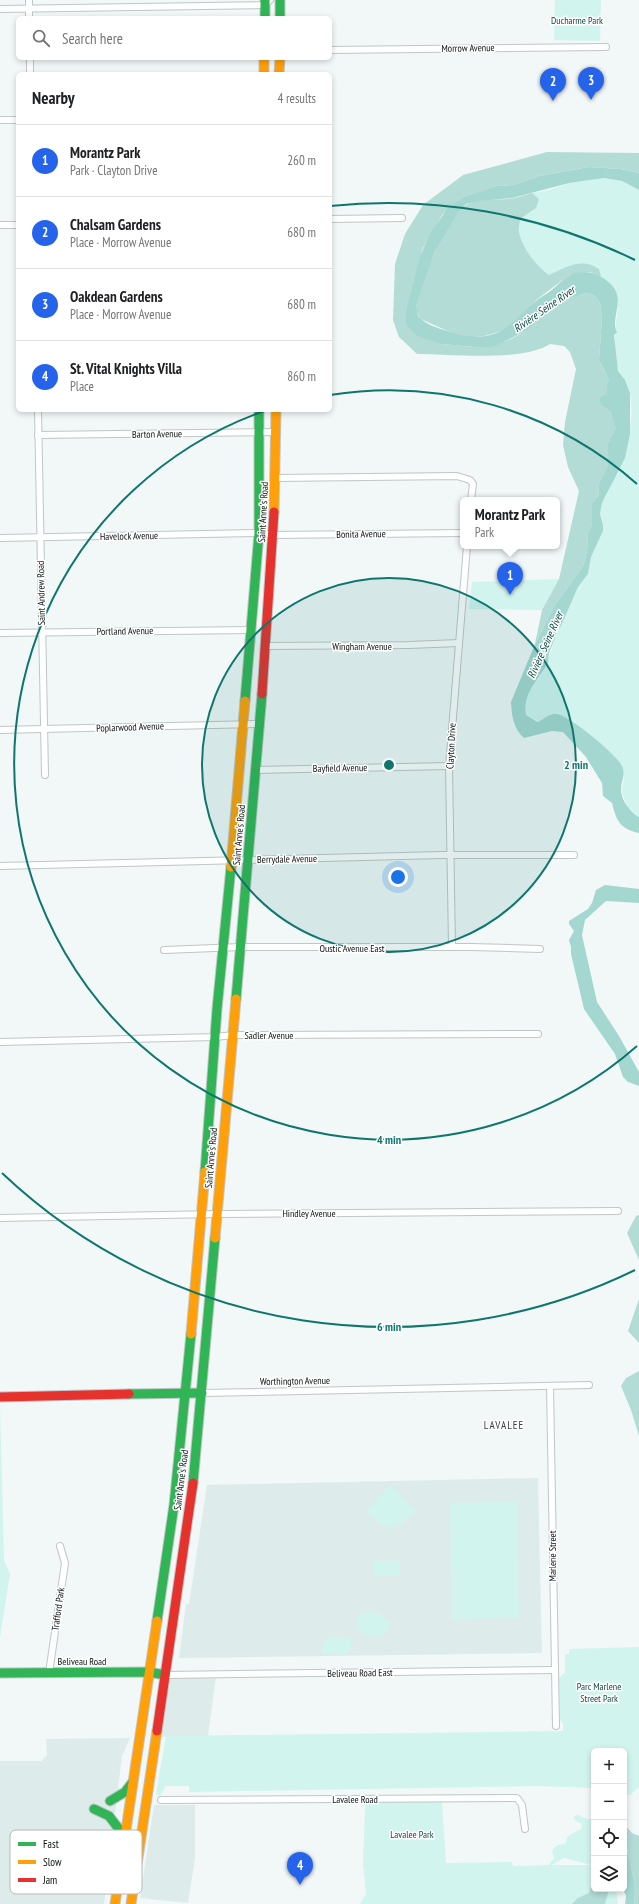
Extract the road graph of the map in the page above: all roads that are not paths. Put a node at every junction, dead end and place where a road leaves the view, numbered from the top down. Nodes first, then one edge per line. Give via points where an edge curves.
1 (29, 0) edge
2 (280, 0) edge
3 (267, 2) edge
4 (144, 3) edge
5 (29, 8) junction
6 (0, 9) edge
7 (29, 16) edge
8 (265, 16) edge
9 (280, 16) edge
10 (606, 47) dead end
11 (332, 50) edge
12 (30, 60) edge
13 (264, 60) edge
14 (280, 60) edge
15 (30, 72) edge
16 (264, 72) edge
17 (279, 72) edge
18 (0, 120) edge
19 (16, 120) edge
20 (402, 218) dead end
21 (332, 219) edge
22 (0, 225) edge
23 (16, 225) edge
24 (38, 412) edge
25 (259, 412) edge
26 (276, 412) edge
27 (259, 432) junction
28 (276, 432) junction
29 (38, 435) junction
30 (276, 478) junction
31 (471, 497) edge
32 (259, 533) junction
33 (460, 533) edge
34 (273, 535) junction
35 (40, 537) junction
36 (0, 538) edge
37 (467, 549) edge
38 (251, 630) junction
39 (0, 633) edge
40 (41, 633) junction
41 (459, 643) junction
42 (266, 646) junction
43 (244, 724) junction
44 (259, 724) junction
45 (44, 729) junction
46 (0, 730) edge
47 (449, 766) junction
48 (255, 770) junction
49 (45, 776) dead end
50 (452, 855) junction
51 (574, 855) dead end
52 (248, 860) junction
53 (231, 862) junction
54 (0, 866) edge
55 (240, 947) junction
56 (452, 947) junction
57 (540, 948) dead end
58 (224, 949) junction
59 (164, 950) dead end
60 (538, 1034) dead end
61 (233, 1035) junction
62 (216, 1037) junction
63 (0, 1042) edge
64 (618, 1211) dead end
65 (202, 1214) junction
66 (218, 1214) junction
67 (0, 1218) edge
68 (590, 1385) dead end
69 (550, 1386) junction
70 (202, 1393) junction
71 (186, 1394) junction
72 (0, 1397) edge
73 (60, 1546) dead end
74 (555, 1670) junction
75 (150, 1672) junction
76 (49, 1673) junction
77 (0, 1674) edge
78 (165, 1675) junction
79 (556, 1726) dead end
80 (133, 1782) junction
81 (161, 1800) dead end
82 (110, 1801) dead end
83 (94, 1810) dead end
84 (525, 1829) dead end
85 (120, 1830) edge
86 (126, 1830) edge
87 (142, 1830) edge
88 (117, 1894) edge
89 (132, 1894) edge
90 (115, 1904) edge
91 (131, 1904) edge

1 - 5 street
2 - 9 main road
3 - 4 street
3 - 8 main road
4 - 5 street
5 - 6 street
5 - 7 street
10 - 11 street, Morrow Avenue
12 - 15 street
13 - 16 main road
14 - 17 main road
18 - 19 street
20 - 21 street
22 - 23 street
24 - 29 street, Saint Andrew Road
25 - 27 main road, Saint Anne's Road
26 - 28 main road, Saint Anne's Road
27 - 28 street, Barton Avenue
27 - 29 street, Barton Avenue
27 - 32 main road, Saint Anne's Road
28 - 30 main road, Saint Anne's Road
29 - 35 street, Saint Andrew Road
30 - 31 street via 457,476 470,480 473,484
30 - 34 main road, Saint Anne's Road
32 - 34 street, Bonita Avenue
32 - 35 street, Havelock Avenue
32 - 38 main road, Saint Anne's Road
33 - 34 street, Bonita Avenue
34 - 42 main road, Saint Anne's Road
35 - 36 street, Havelock Avenue
35 - 40 street, Saint Andrew Road
37 - 41 street, Clayton Drive
38 - 40 street, Portland Avenue
38 - 43 main road, Saint Anne's Road
39 - 40 street, Portland Avenue
40 - 45 street, Saint Andrew Road
41 - 42 street, Wingham Avenue
41 - 47 street, Clayton Drive
42 - 44 main road, Saint Anne's Road
43 - 44 street, Poplarwood Avenue
43 - 45 street, Poplarwood Avenue
43 - 53 main road, Saint Anne's Road
44 - 48 main road, Saint Anne's Road
45 - 46 street, Poplarwood Avenue
45 - 49 street, Saint Andrew Road
47 - 48 street, Bayfield Avenue
47 - 50 street, Clayton Drive
48 - 52 main road, Saint Anne's Road
50 - 51 street, Berrydale Avenue
50 - 52 street, Berrydale Avenue
50 - 56 street, Clayton Drive
52 - 53 street, Berrydale Avenue
52 - 55 main road, Saint Anne's Road
53 - 54 street, Berrydale Avenue
53 - 58 main road, Saint Anne's Road
55 - 56 street, Oustic Avenue East
55 - 58 street, Oustic Avenue East
55 - 61 main road, Saint Anne's Road
56 - 57 street, Oustic Avenue East
58 - 59 street, Oustic Avenue East
58 - 62 main road, Saint Anne's Road
60 - 61 street, Sadler Avenue
61 - 62 street, Sadler Avenue
61 - 66 main road, Saint Anne's Road
62 - 63 street, Sadler Avenue
62 - 65 main road, Saint Anne's Road
64 - 66 street, Hindley Avenue
65 - 66 street, Hindley Avenue
65 - 67 street, Hindley Avenue
65 - 71 main road, Saint Anne's Road
66 - 70 main road, Saint Anne's Road
68 - 69 street, Worthington Avenue
69 - 70 street, Worthington Avenue
69 - 74 street, Marlene Street
70 - 71 main road, Worthington Avenue
70 - 78 main road, Saint Anne's Road via 193,1486
71 - 72 main road, Worthington Avenue
71 - 75 main road, Saint Anne's Road via 174,1505
73 - 76 street, Trafford Park via 65,1563
74 - 78 street, Beliveau Road East
74 - 79 street, Marlene Street
75 - 76 main road, Beliveau Road
75 - 78 main road, Beliveau Road
75 - 80 main road, Saint Anne's Road
76 - 77 main road, Beliveau Road
78 - 87 main road, Saint Anne's Road
80 - 82 main road via 125,1792
80 - 86 main road, Saint Anne's Road
81 - 84 street, Lavalee Road via 517,1798 522,1805
83 - 85 main road via 101,1811 111,1818
88 - 90 main road, Saint Anne's Road
89 - 91 main road, Saint Anne's Road

